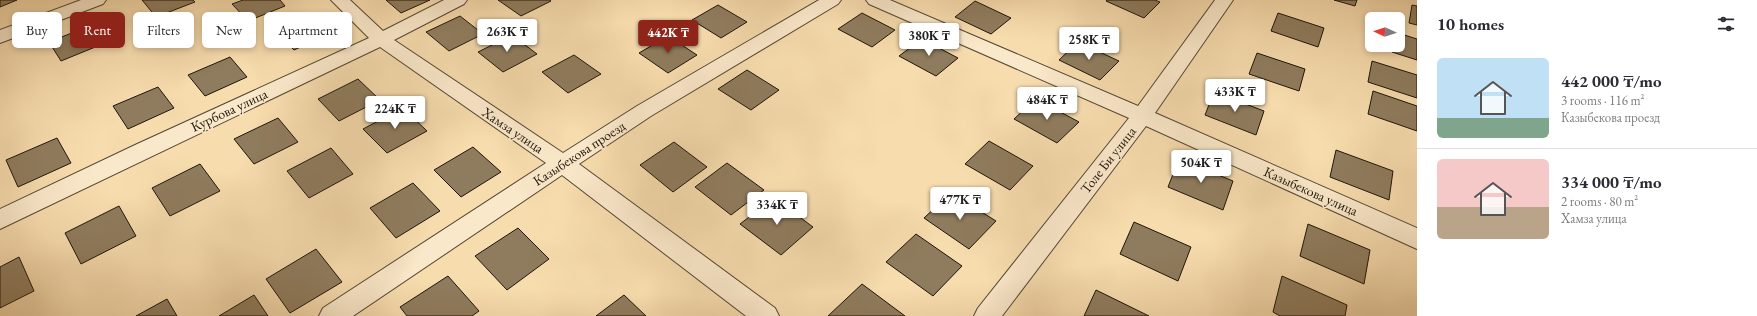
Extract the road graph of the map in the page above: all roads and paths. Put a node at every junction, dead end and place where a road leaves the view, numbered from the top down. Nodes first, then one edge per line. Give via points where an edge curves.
1 (97, 0) edge
2 (340, 0) edge
3 (458, 0) edge
4 (832, 0) edge
5 (875, 0) edge
6 (1224, 0) edge
7 (0, 37) edge
8 (381, 39) junction
9 (1142, 116) junction
10 (562, 163) junction
11 (0, 220) edge
12 (1417, 239) edge
13 (332, 316) edge
14 (766, 316) edge
15 (987, 316) edge

1 - 7 street
2 - 8 street, Хамза улица
3 - 8 street, Курбова улица
4 - 10 street, Казыбекова проезд via 644,111
5 - 9 street, Казыбекова улица
6 - 9 street, Толе Би улица
8 - 10 street, Хамза улица
8 - 11 street, Курбова улица
9 - 12 street, Казыбекова улица
9 - 15 street, Толе Би улица
10 - 13 street, Казыбекова проезд
10 - 14 street, Хамза улица

